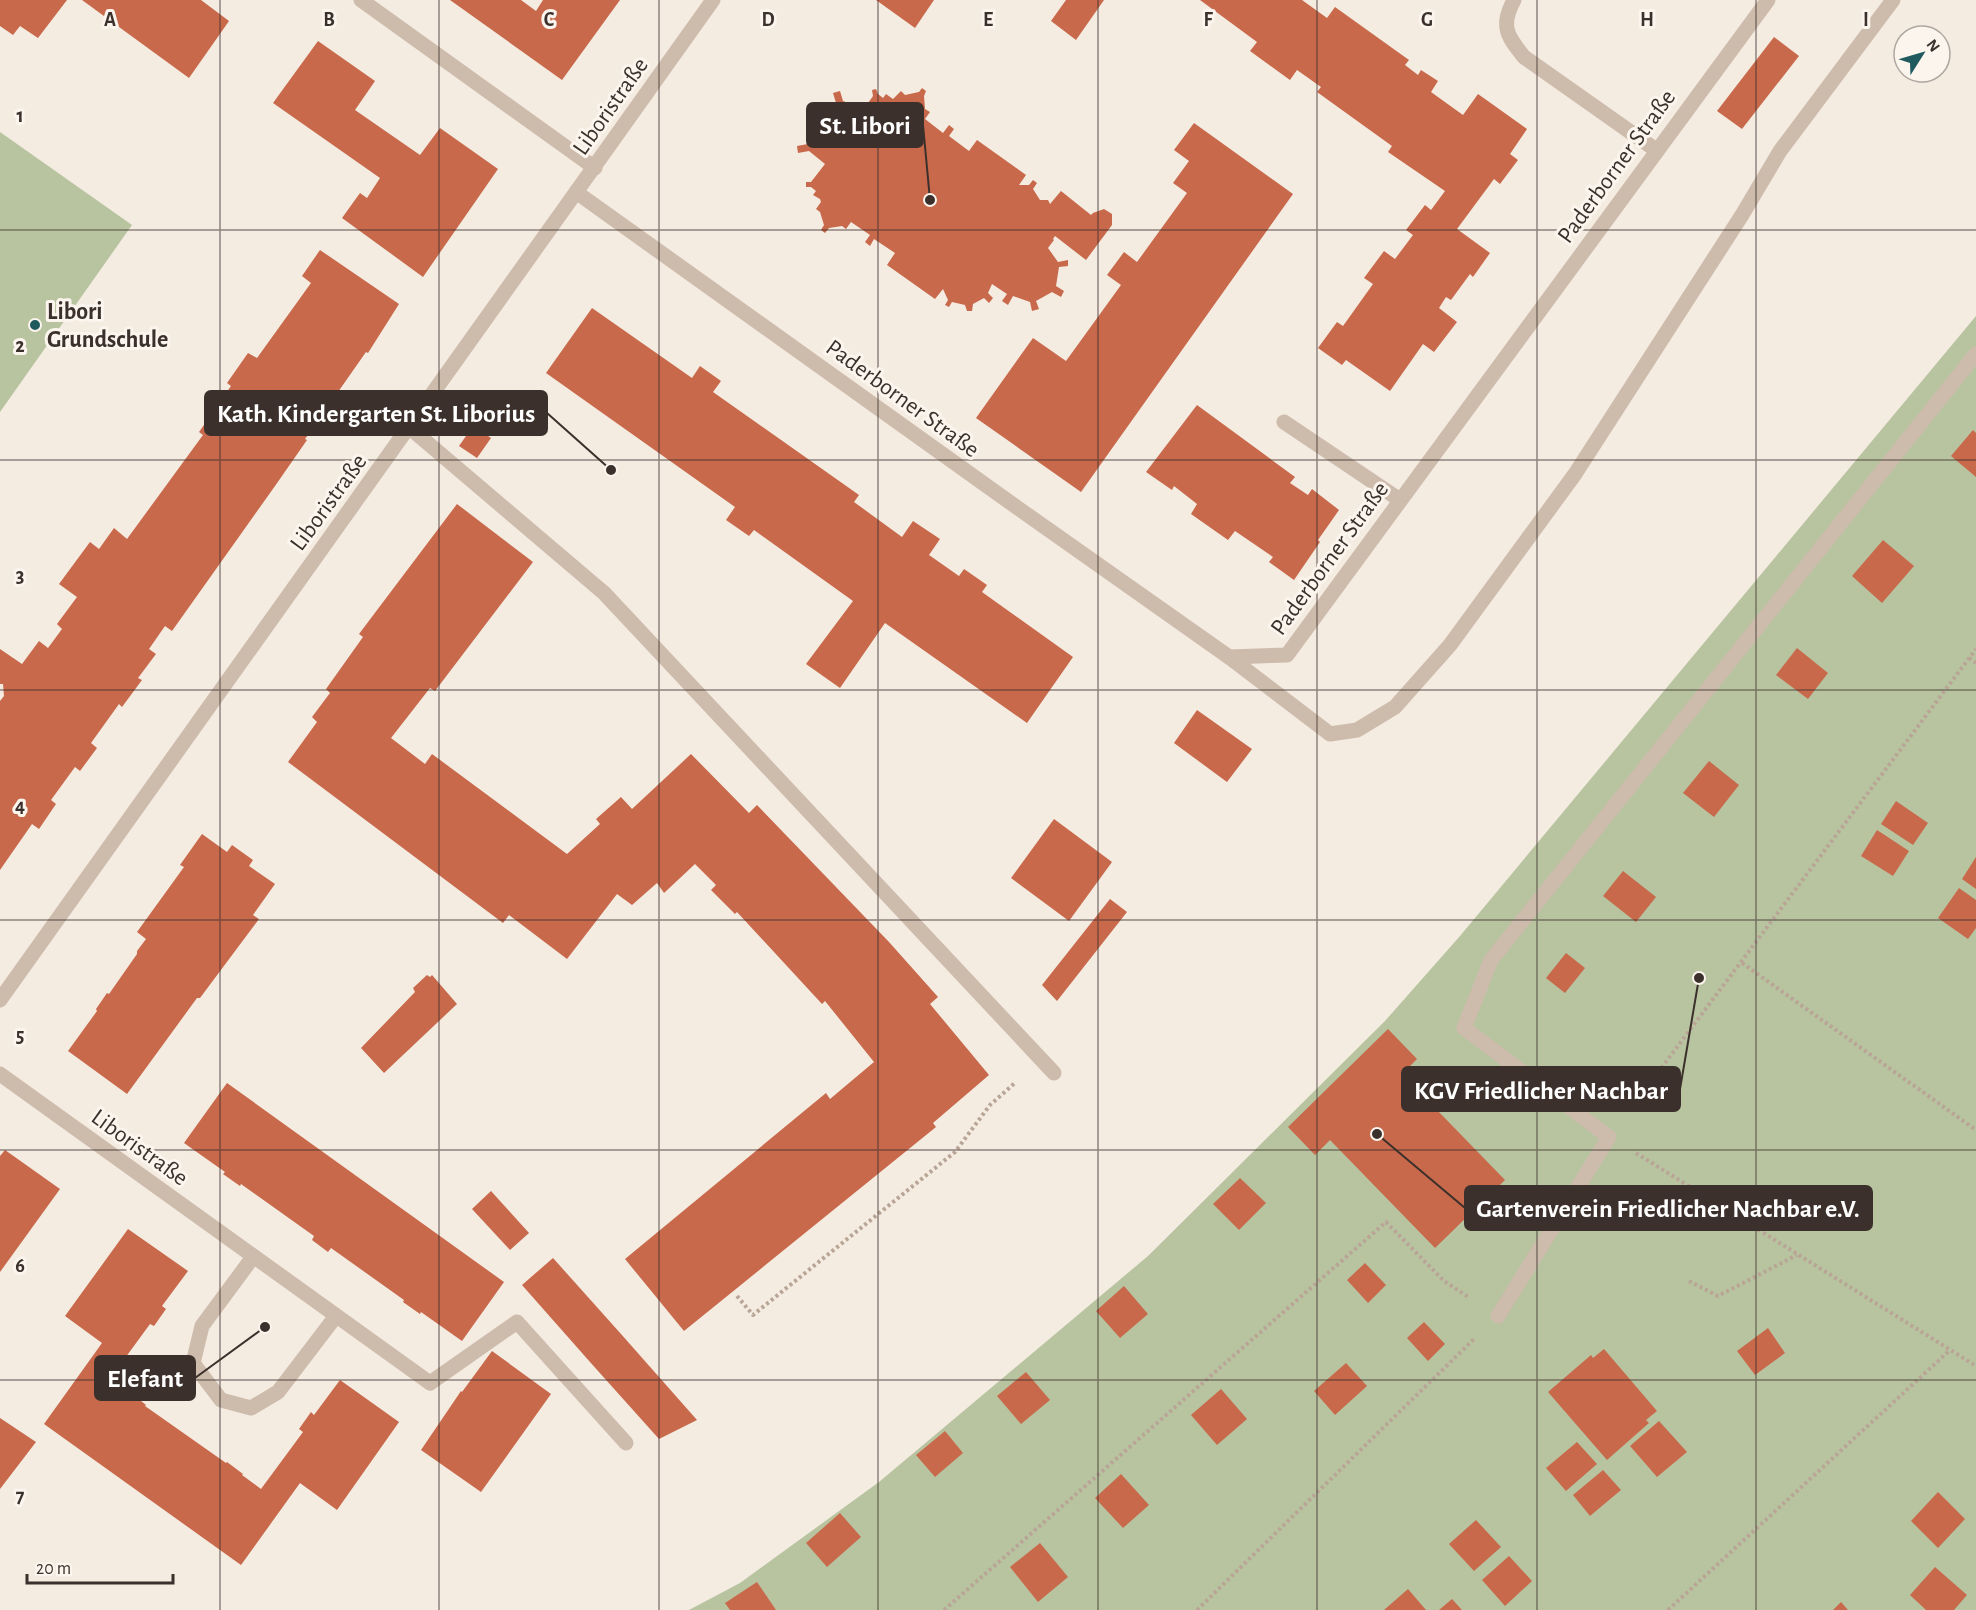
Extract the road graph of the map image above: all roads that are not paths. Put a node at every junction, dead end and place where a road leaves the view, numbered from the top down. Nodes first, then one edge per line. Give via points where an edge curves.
1 (361, 0) edge
2 (713, 0) edge
3 (1514, 0) edge
4 (1768, 0) edge
5 (1893, 0) edge
6 (1656, 150) junction
7 (595, 168) junction
8 (576, 192) junction
9 (1976, 354) edge
10 (1284, 422) dead end
11 (410, 428) junction
12 (1400, 500) junction
13 (1229, 657) junction
14 (0, 1000) edge
15 (1054, 1073) dead end
16 (0, 1074) edge
17 (253, 1257) junction
18 (336, 1316) junction
19 (1498, 1316) road end
20 (626, 1443) dead end

1 - 7 street
2 - 7 street, Liboristraße
3 - 6 street via 1505,16 1510,40 1524,57
4 - 6 street, Paderborner Straße
5 - 13 street via 1780,151 1575,474 1450,645 1395,707 1357,730 1330,734
6 - 12 street, Paderborner Straße
7 - 8 street, Liboristraße
8 - 11 street, Liboristraße
8 - 13 street, Paderborner Straße
9 - 19 street via 1491,960 1464,1028 1609,1137
10 - 12 street
11 - 14 street, Liboristraße
11 - 15 street via 604,593
12 - 13 street, Paderborner Straße via 1287,655
16 - 17 street, Liboristraße
17 - 18 street, Liboristraße
17 - 18 street via 202,1326 193,1364 221,1400 251,1408 278,1392
18 - 20 street, Liboristraße via 430,1383 517,1322

